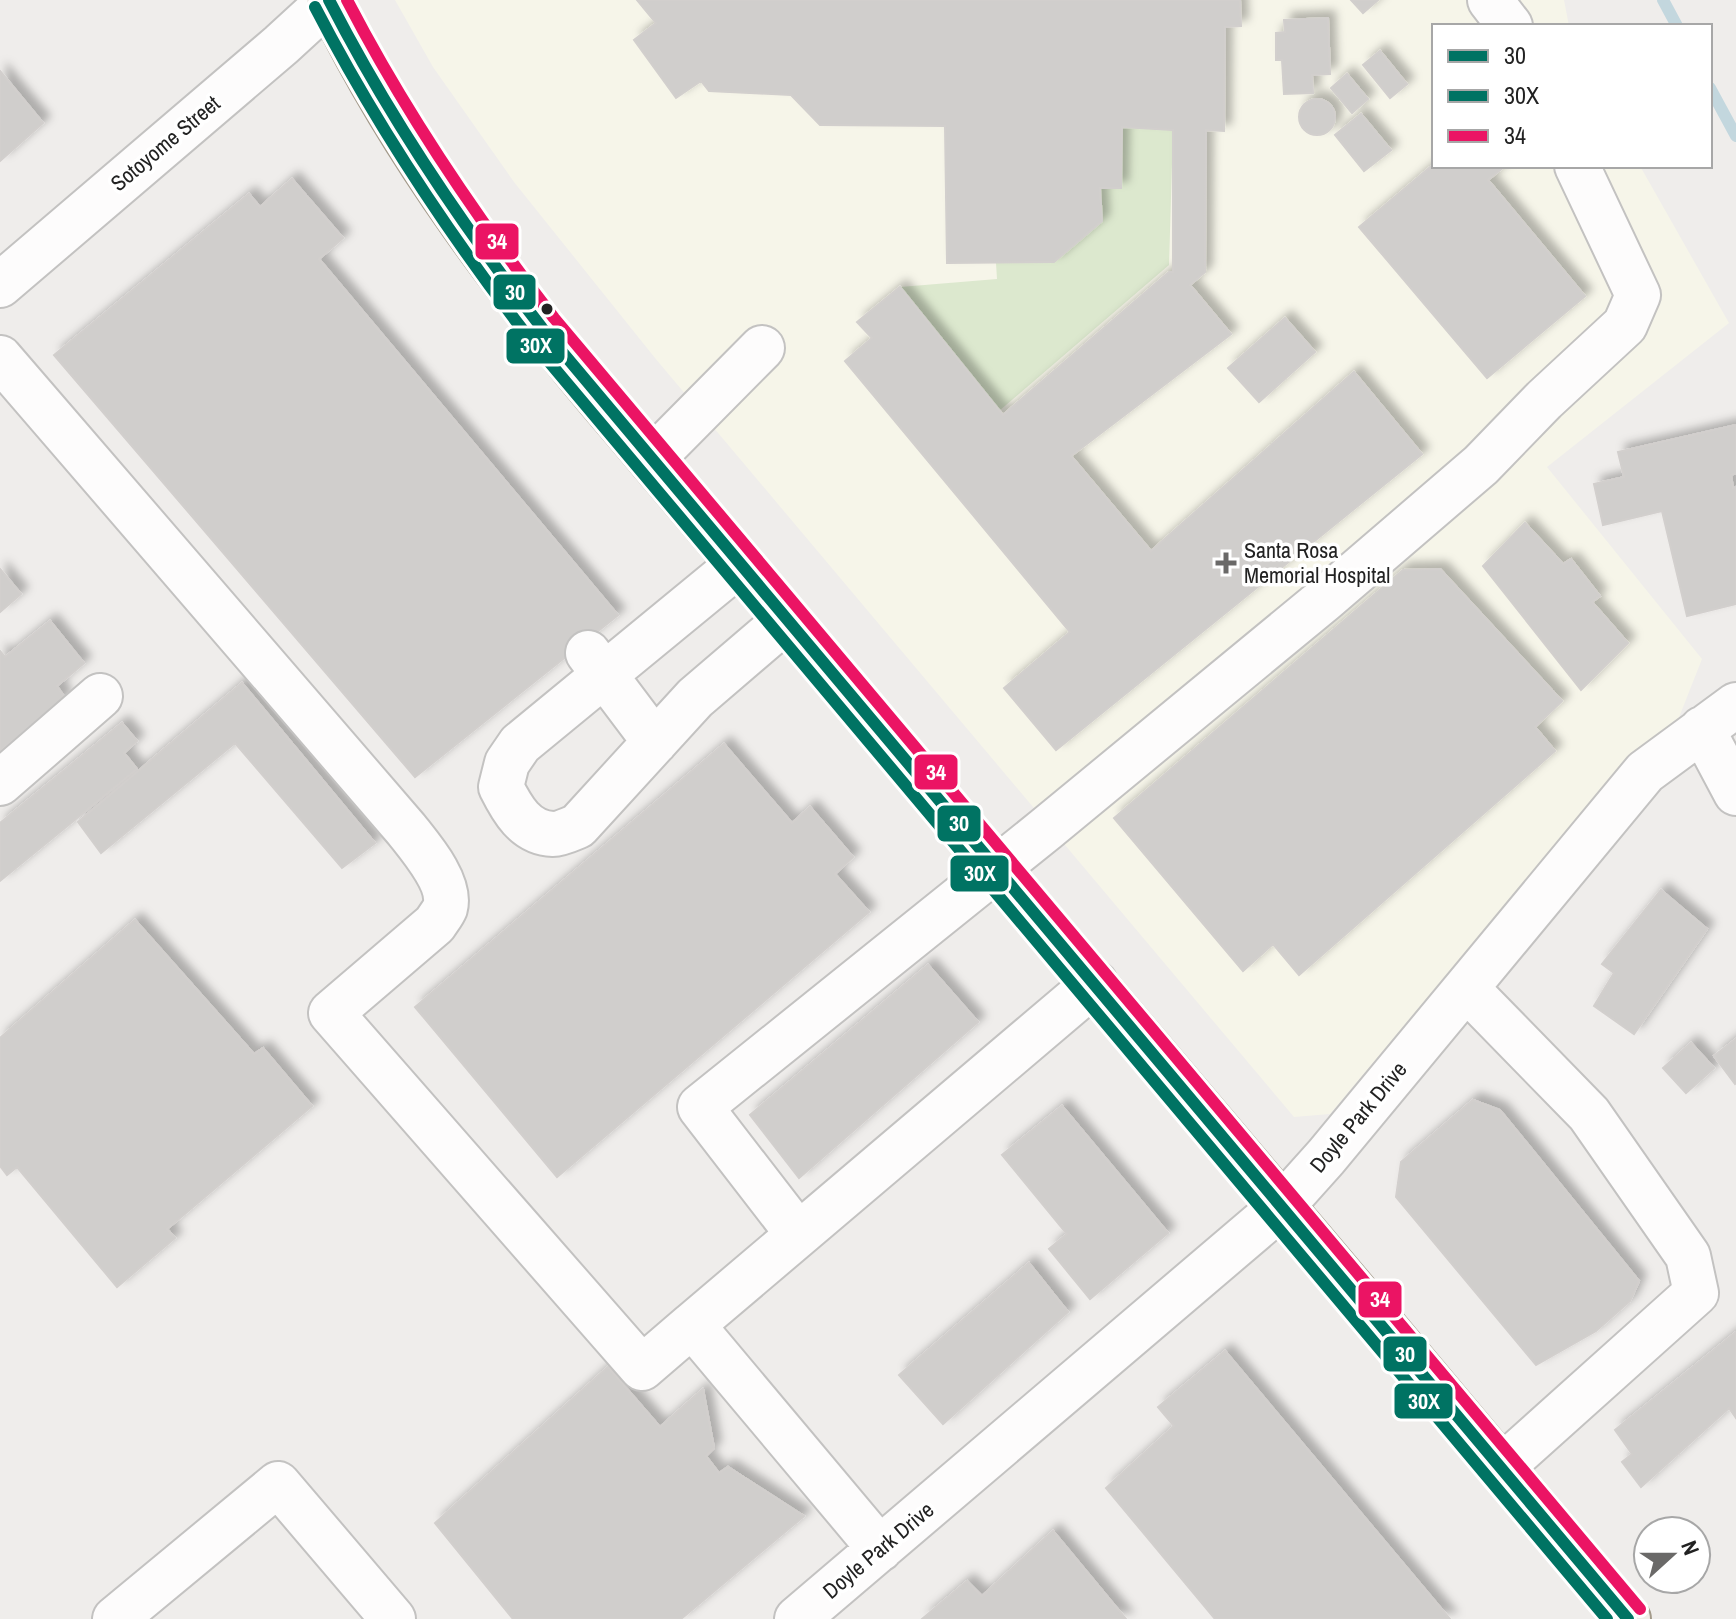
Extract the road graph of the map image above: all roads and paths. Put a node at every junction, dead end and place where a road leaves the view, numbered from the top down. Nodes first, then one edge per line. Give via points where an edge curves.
1 (329, 0) edge
2 (1490, 0) edge
3 (1508, 24) edge
4 (1578, 168) edge
5 (0, 285) edge
6 (762, 348) dead end
7 (0, 358) edge
8 (651, 460) junction
9 (739, 564) junction
10 (786, 620) junction
11 (596, 664) junction
12 (100, 696) dead end
13 (1719, 717) edge
14 (655, 742) junction
15 (0, 783) edge
16 (1736, 793) edge
17 (997, 869) junction
18 (1095, 983) junction
19 (1466, 988) junction
20 (1283, 1205) junction
21 (798, 1234) junction
22 (692, 1325) junction
23 (1502, 1467) junction
24 (880, 1549) junction
25 (115, 1619) edge
26 (393, 1619) edge
27 (797, 1619) edge
28 (1628, 1619) edge

1 - 5 street, Sotoyome Street
1 - 8 main road via 355,54 431,176 516,297
2 - 3 street
4 - 17 street via 1638,295 1625,325 1481,465
6 - 8 street
7 - 22 street via 406,829 438,873 445,907 435,924 331,1013 642,1368
8 - 9 main road
9 - 10 main road
9 - 11 street
10 - 14 street via 695,698
10 - 17 main road
11 - 14 street
11 - 14 street via 507,763 501,787 512,808 526,825 553,834 578,826
12 - 15 street
13 - 16 street
13 - 19 street, Doyle Park Drive via 1645,772
17 - 18 main road
17 - 21 street via 700,1107
18 - 20 main road
18 - 21 street
19 - 20 street, Doyle Park Drive
19 - 23 street via 1589,1114 1688,1256 1696,1293
20 - 23 main road
20 - 24 street, Doyle Park Drive
21 - 22 street
22 - 24 street
23 - 28 main road
24 - 27 street, Doyle Park Drive
25 - 26 street via 278,1484

